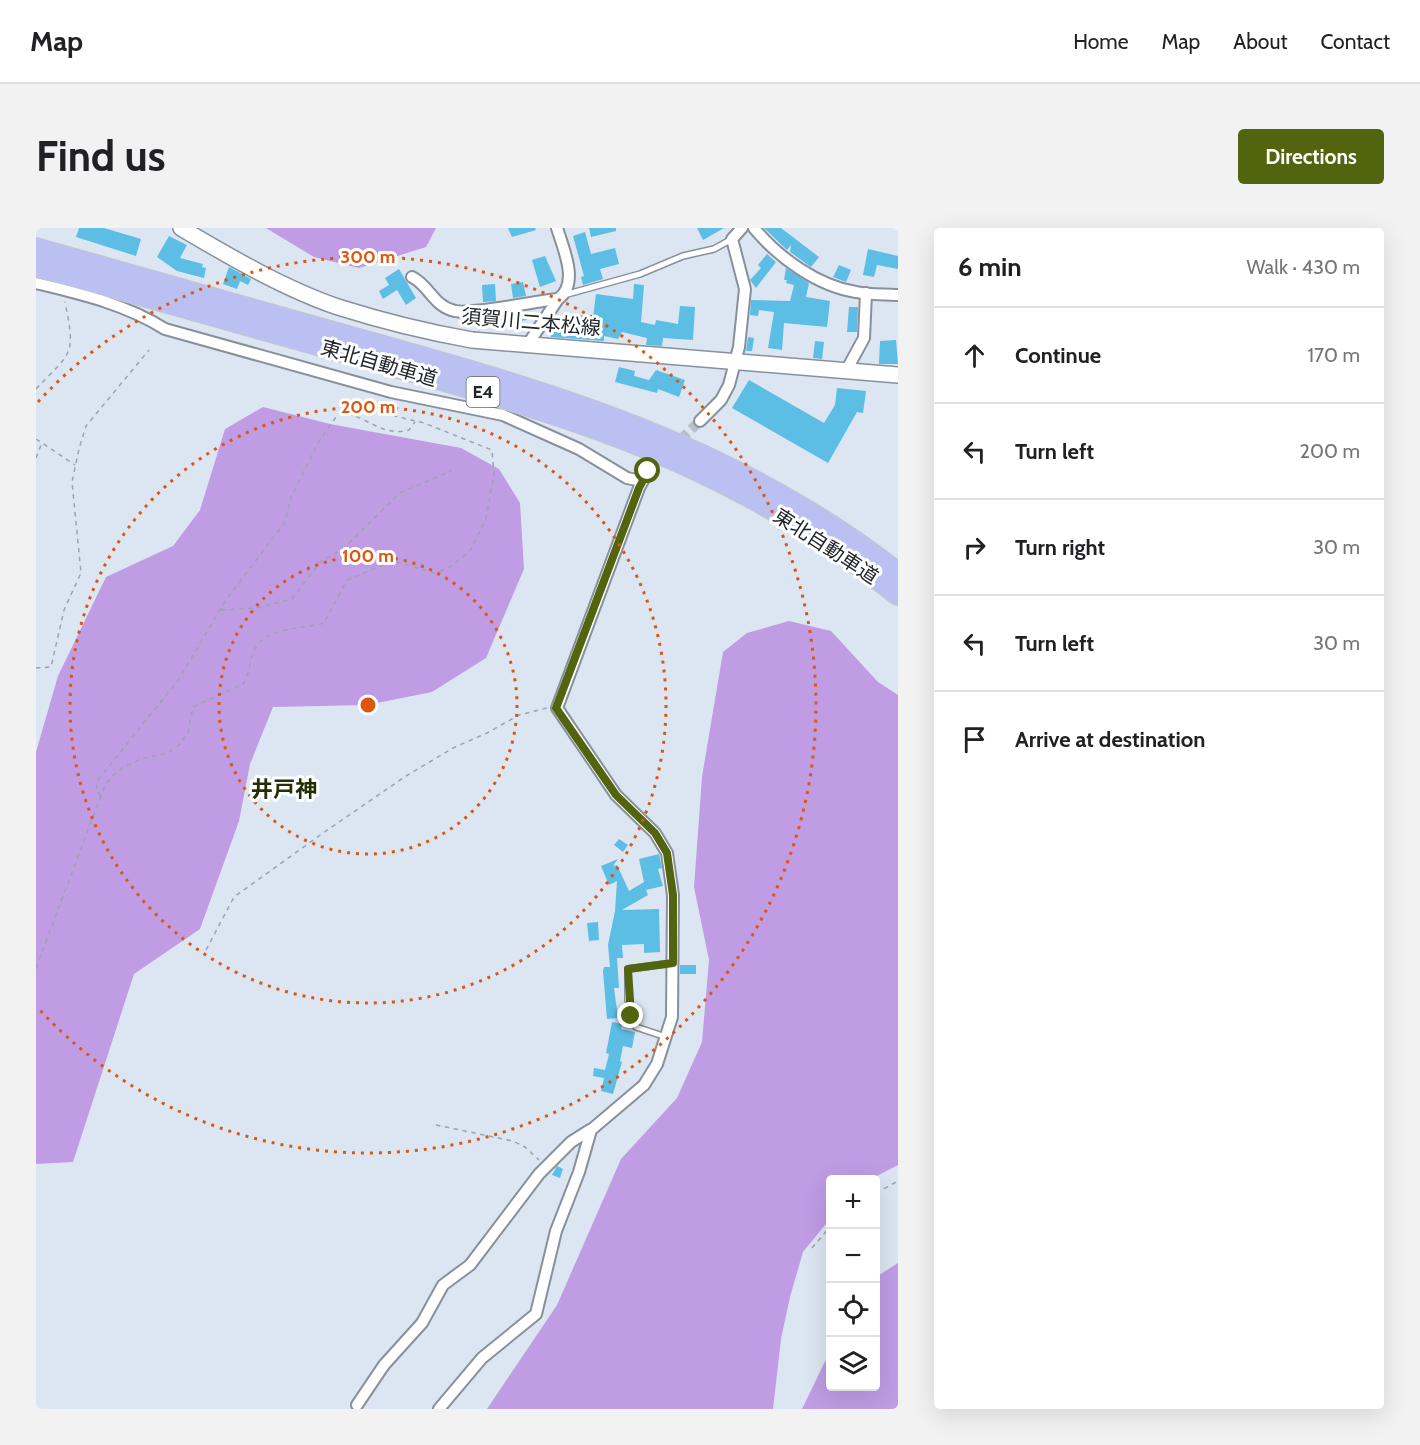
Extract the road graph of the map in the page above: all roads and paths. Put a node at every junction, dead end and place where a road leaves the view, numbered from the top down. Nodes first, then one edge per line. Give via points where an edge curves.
1 (182, 228) edge
2 (557, 228) edge
3 (742, 228) edge
4 (754, 228) edge
5 (732, 239) junction
6 (36, 248) edge
7 (36, 266) edge
8 (412, 277) dead end
9 (36, 283) edge
10 (62, 290) junction
11 (866, 293) junction
12 (898, 295) edge
13 (561, 297) junction
14 (528, 344) junction
15 (148, 350) dead end
16 (736, 361) junction
17 (846, 371) junction
18 (898, 375) edge
19 (36, 389) edge
20 (399, 394) junction
21 (415, 421) junction
22 (700, 421) tunnel mouth
23 (36, 439) edge
24 (41, 444) junction
25 (36, 458) edge
26 (75, 466) junction
27 (451, 471) dead end
28 (648, 471) tunnel mouth
29 (642, 481) junction
30 (898, 573) edge
31 (898, 595) edge
32 (220, 610) junction
33 (36, 668) edge
34 (556, 708) junction
35 (100, 796) junction
36 (206, 950) dead end
37 (673, 963) junction
38 (36, 968) edge
39 (667, 1038) junction
40 (436, 1125) dead end
41 (591, 1130) junction
42 (544, 1169) junction
43 (898, 1181) edge
44 (880, 1191) edge
45 (829, 1229) edge
46 (812, 1248) dead end
47 (357, 1404) dead end
48 (439, 1409) edge

1 - 14 main road, 須賀川二本松線 via 258,271 336,306 415,330
2 - 13 street via 569,280
3 - 5 street
4 - 11 street via 797,267 829,284
5 - 13 lane via 714,249
5 - 16 street via 746,289
6 - 30 highway, 東北自動車道 / E4 via 464,368 601,412 711,457 784,496
7 - 31 highway, 東北自動車道 / E4 via 459,385 594,428 704,474 775,511
8 - 13 street via 420,280 434,300 455,311
9 - 10 street
10 - 19 path via 71,333 70,352
10 - 20 street via 132,312 165,329
11 - 12 street
11 - 17 street via 864,338
13 - 14 street
14 - 16 main road, 須賀川二本松線
15 - 26 path via 87,426
16 - 17 main road, 須賀川二本松線
16 - 22 street via 721,400
17 - 18 main road, 須賀川二本松線
20 - 21 path via 395,416
20 - 29 street via 503,415 579,449 627,478
21 - 32 path via 409,430 401,432 379,429 345,413 338,414 296,486 285,522
21 - 35 path via 494,454 486,519 470,550 450,567 435,573 393,561 347,580 324,623 265,638 254,651 243,684 198,703 191,711 188,733 180,744 168,753 124,767 111,777
23 - 24 path
24 - 25 path
24 - 26 path
26 - 33 path via 72,482 81,573 64,610 51,667
27 - 32 path via 400,493 342,550 320,562 292,599 256,608
28 - 29 street
29 - 34 street
32 - 35 path via 179,679 98,780 96,790
34 - 36 path via 519,715 406,776 234,897
34 - 37 street via 616,795 655,833 667,853 673,895
35 - 38 path
37 - 39 street via 672,1017
37 - 39 lane via 628,969 628,1000 636,1027
39 - 41 street via 644,1085
40 - 42 path via 513,1141 536,1155
41 - 42 street via 571,1142
41 - 48 street via 556,1231 536,1314 482,1358
42 - 47 street via 470,1265 442,1285 422,1323 384,1365
43 - 44 path
45 - 46 path

